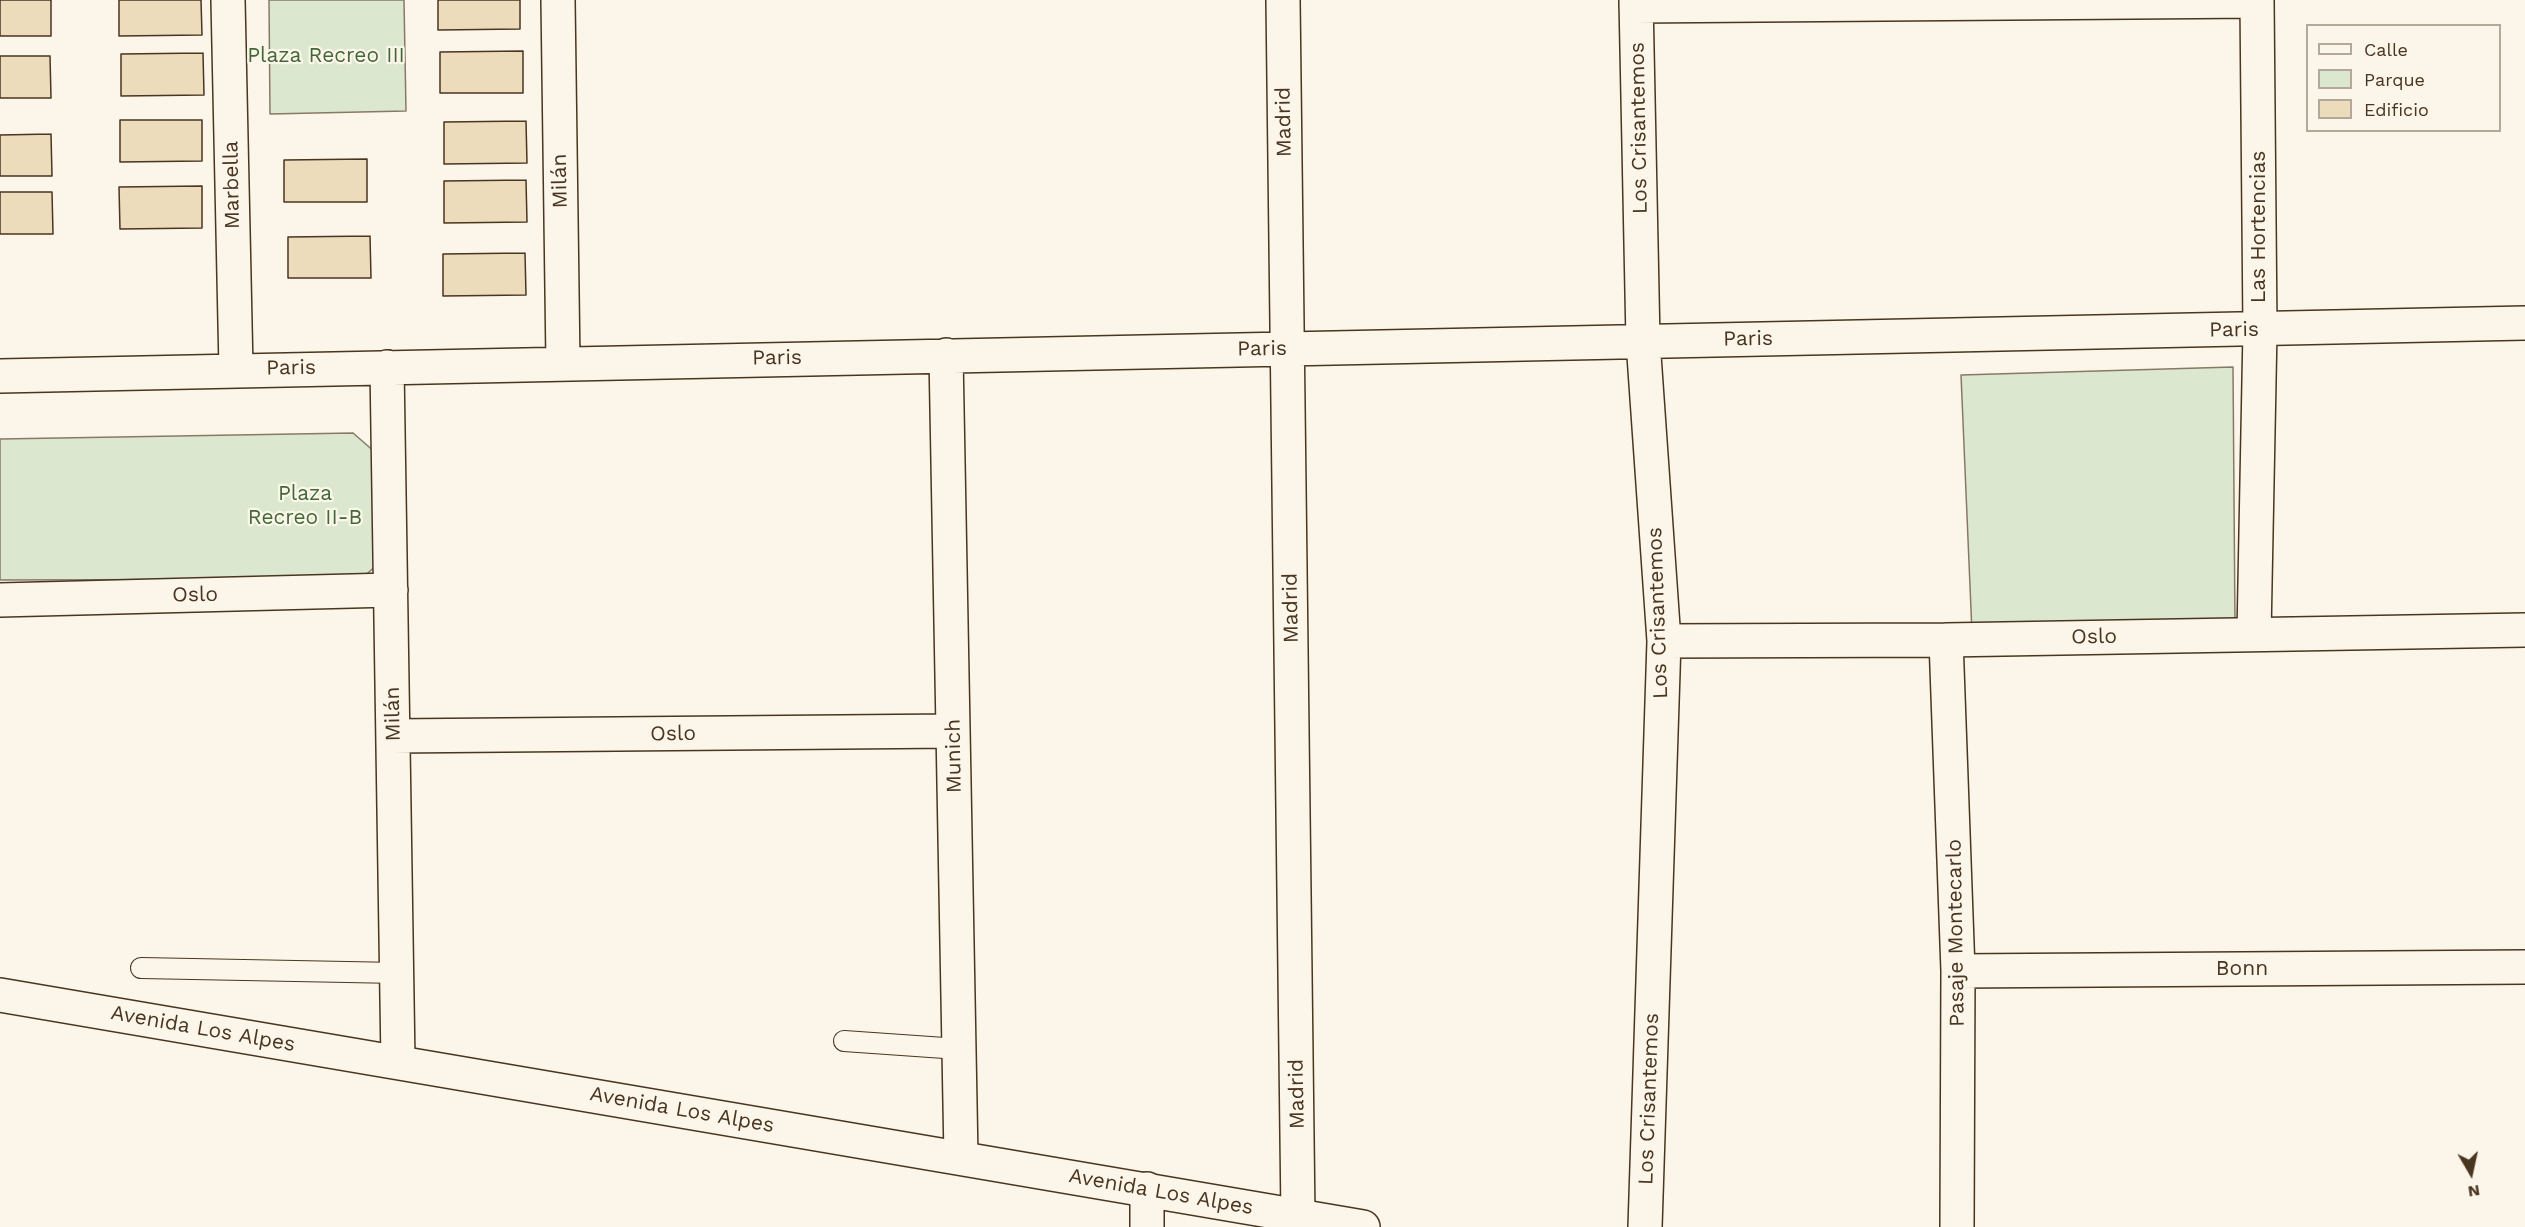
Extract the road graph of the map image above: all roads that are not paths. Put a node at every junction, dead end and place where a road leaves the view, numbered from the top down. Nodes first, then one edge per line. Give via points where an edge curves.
1 (228, 0) edge
2 (558, 0) edge
3 (1283, 0) edge
4 (2257, 0) edge
5 (1636, 3) edge
6 (2525, 323) edge
7 (2260, 330) junction
8 (1643, 341) junction
9 (1287, 348) junction
10 (946, 355) junction
11 (563, 363) junction
12 (387, 367) junction
13 (236, 369) junction
14 (0, 376) edge
15 (391, 590) junction
16 (0, 600) edge
17 (2525, 630) edge
18 (2254, 634) junction
19 (1946, 640) junction
20 (1664, 641) junction
21 (953, 731) junction
22 (393, 736) junction
23 (2525, 967) edge
24 (141, 968) dead end
25 (1958, 971) junction
26 (398, 973) junction
27 (0, 995) edge
28 (844, 1041) dead end
29 (959, 1049) junction
30 (398, 1062) junction
31 (960, 1157) junction
32 (1147, 1189) junction
33 (1298, 1216) junction
34 (1147, 1227) edge
35 (1363, 1227) edge
36 (1645, 1227) edge
37 (1957, 1227) edge

1 - 13 street, Marbella
2 - 11 street, Milán
3 - 9 street, Madrid
4 - 5 street
4 - 7 street, Las Hortencias
5 - 8 street, Los Crisantemos
6 - 7 street, Paris
7 - 8 street, Paris
7 - 18 street, Las Hortencias
8 - 9 street, Paris
8 - 20 street, Los Crisantemos
9 - 10 street, Paris
9 - 33 street, Madrid
10 - 11 street, Paris
10 - 21 street, Munich
11 - 12 street, Paris
12 - 13 street, Paris
12 - 15 street, Milán
13 - 14 street, Paris
15 - 16 street, Oslo
15 - 22 street, Milán
17 - 18 street, Oslo
18 - 19 street, Oslo
19 - 20 street, Oslo
19 - 25 street, Pasaje Montecarlo
20 - 36 street, Los Crisantemos
21 - 22 street, Oslo
21 - 29 street, Munich
22 - 26 street, Milán
23 - 25 street, Bonn
24 - 26 lane
25 - 37 street, Pasaje Montecarlo
26 - 30 street, Milán
27 - 30 street, Avenida Los Alpes
28 - 29 lane
29 - 31 street, Munich
30 - 31 street, Avenida Los Alpes
31 - 32 street, Avenida Los Alpes
32 - 33 street, Avenida Los Alpes
32 - 34 street
33 - 35 street, Avenida Los Alpes

